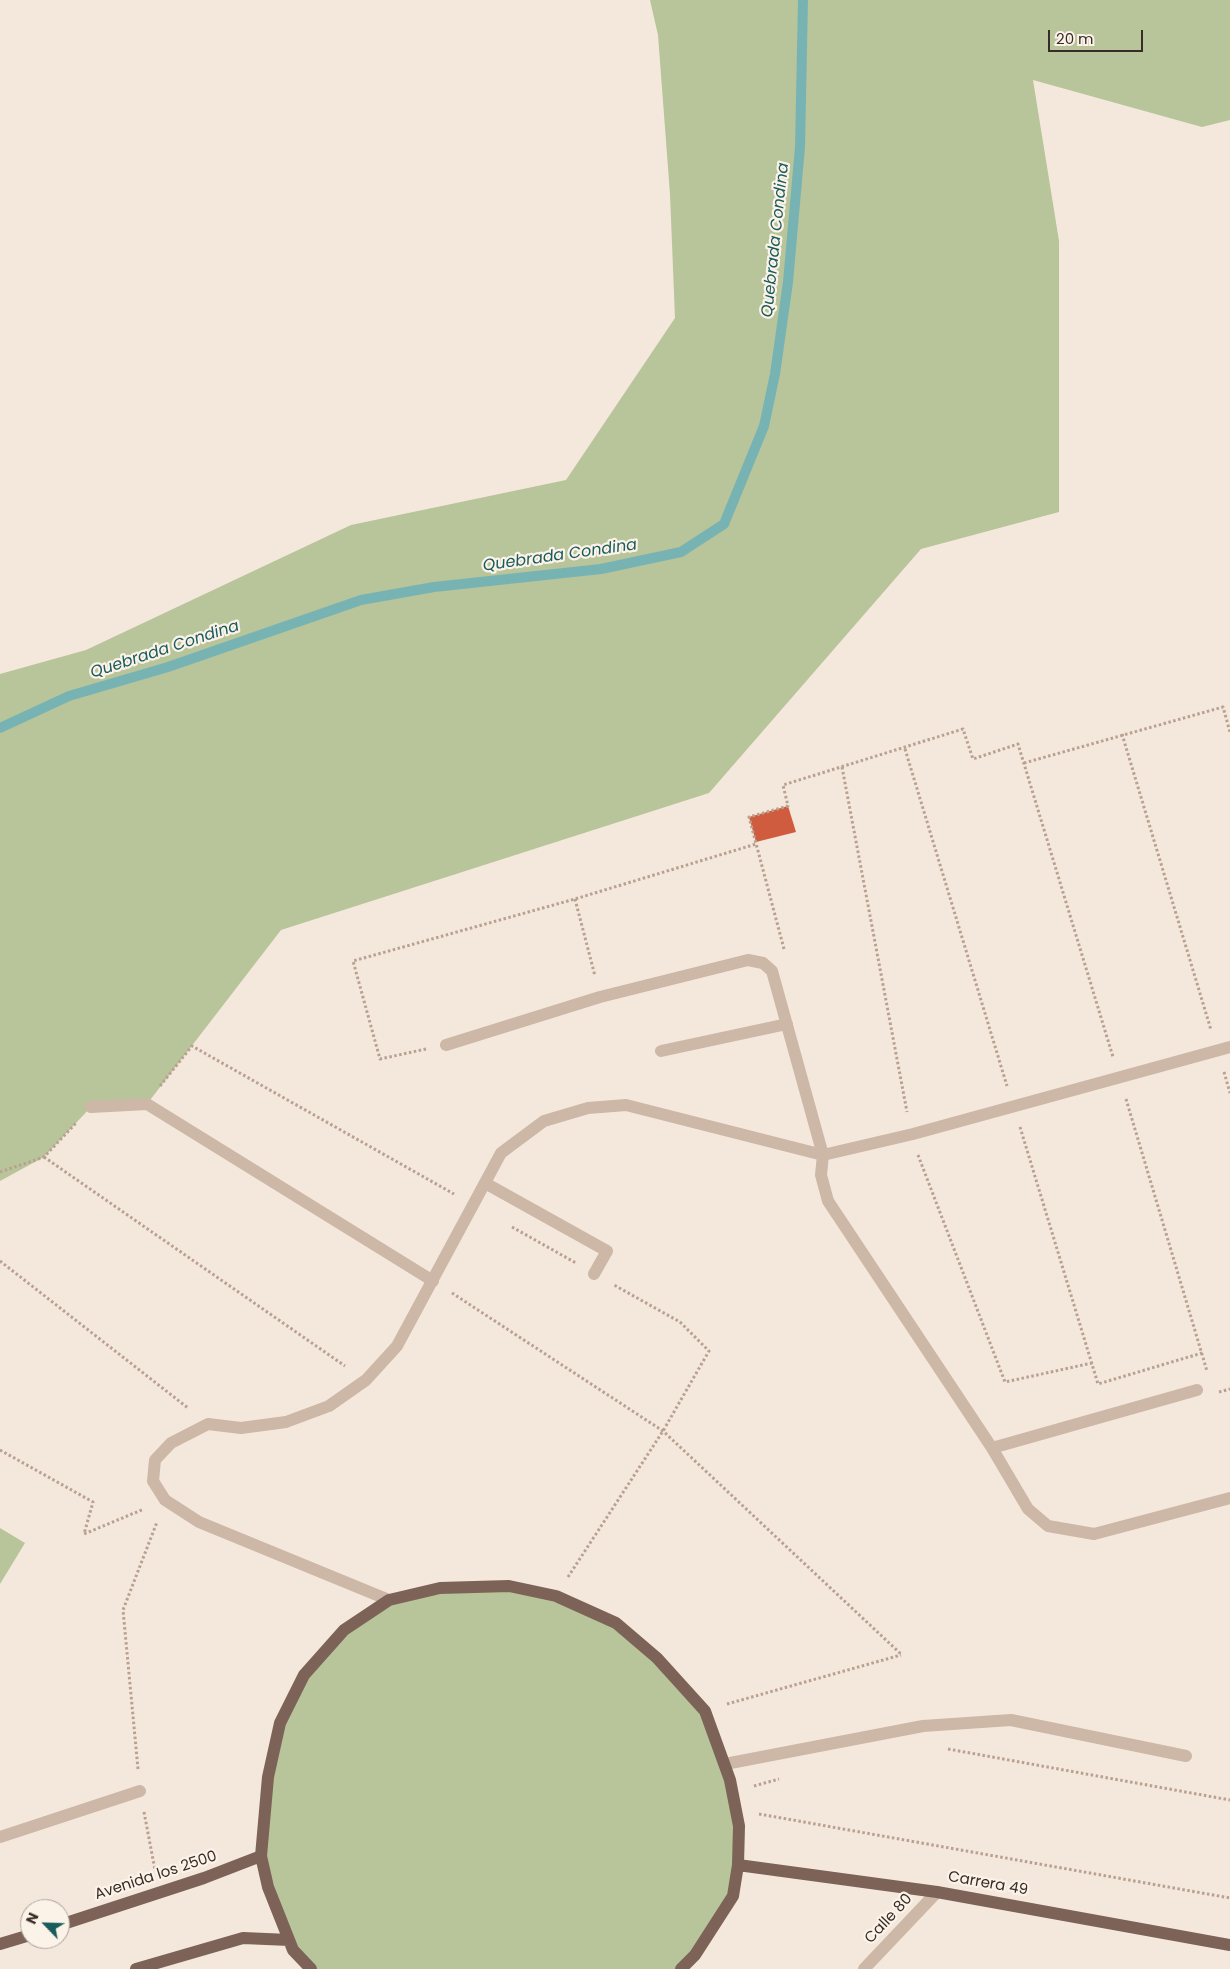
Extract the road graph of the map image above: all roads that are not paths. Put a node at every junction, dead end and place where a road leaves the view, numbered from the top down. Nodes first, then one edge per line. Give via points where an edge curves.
1 (787, 1024) junction
2 (446, 1045) road end
3 (1230, 1047) edge
4 (661, 1051) dead end
5 (91, 1107) road end
6 (823, 1154) junction
7 (485, 1182) junction
8 (594, 1274) road end
9 (433, 1281) junction
10 (1197, 1390) dead end
11 (992, 1448) junction
12 (1230, 1498) edge
13 (389, 1600) junction
14 (1186, 1756) dead end
15 (725, 1764) junction
16 (140, 1791) road end
17 (0, 1837) edge
18 (261, 1856) junction
19 (738, 1865) junction
20 (937, 1892) junction
21 (70, 1922) edge
22 (20, 1937) edge
23 (289, 1940) junction
24 (0, 1944) edge
25 (1230, 1945) edge
26 (136, 1969) edge
27 (310, 1969) edge
28 (681, 1969) edge
29 (864, 1969) edge

1 - 2 street via 772,971 763,963 748,960 600,997
1 - 4 street
1 - 6 street
3 - 6 street via 913,1134
5 - 9 street via 147,1104
6 - 7 street via 626,1105 588,1108 544,1121 500,1153
6 - 11 street via 821,1175 828,1201
7 - 8 street via 607,1250
7 - 9 street
9 - 13 street via 396,1346 366,1380 329,1406 286,1422 241,1428 208,1424 172,1443 155,1460 153,1481 165,1500 199,1522
10 - 11 street
11 - 12 street via 1028,1509 1048,1526 1094,1534
13 - 15 main road via 440,1588 509,1586 556,1596 616,1623 657,1658 705,1711
13 - 18 main road via 344,1630 304,1675 280,1723 268,1777
14 - 15 street via 1011,1720 923,1726
15 - 19 main road via 739,1826
16 - 17 street
18 - 21 main road, Avenida los 2500
18 - 23 main road via 268,1887
19 - 20 main road, Carrera 49
19 - 28 main road via 733,1896 695,1955
20 - 25 main road, Carrera 49
20 - 29 street, Calle 80
22 - 24 main road
23 - 26 main road via 243,1938
23 - 27 main road via 293,1950

